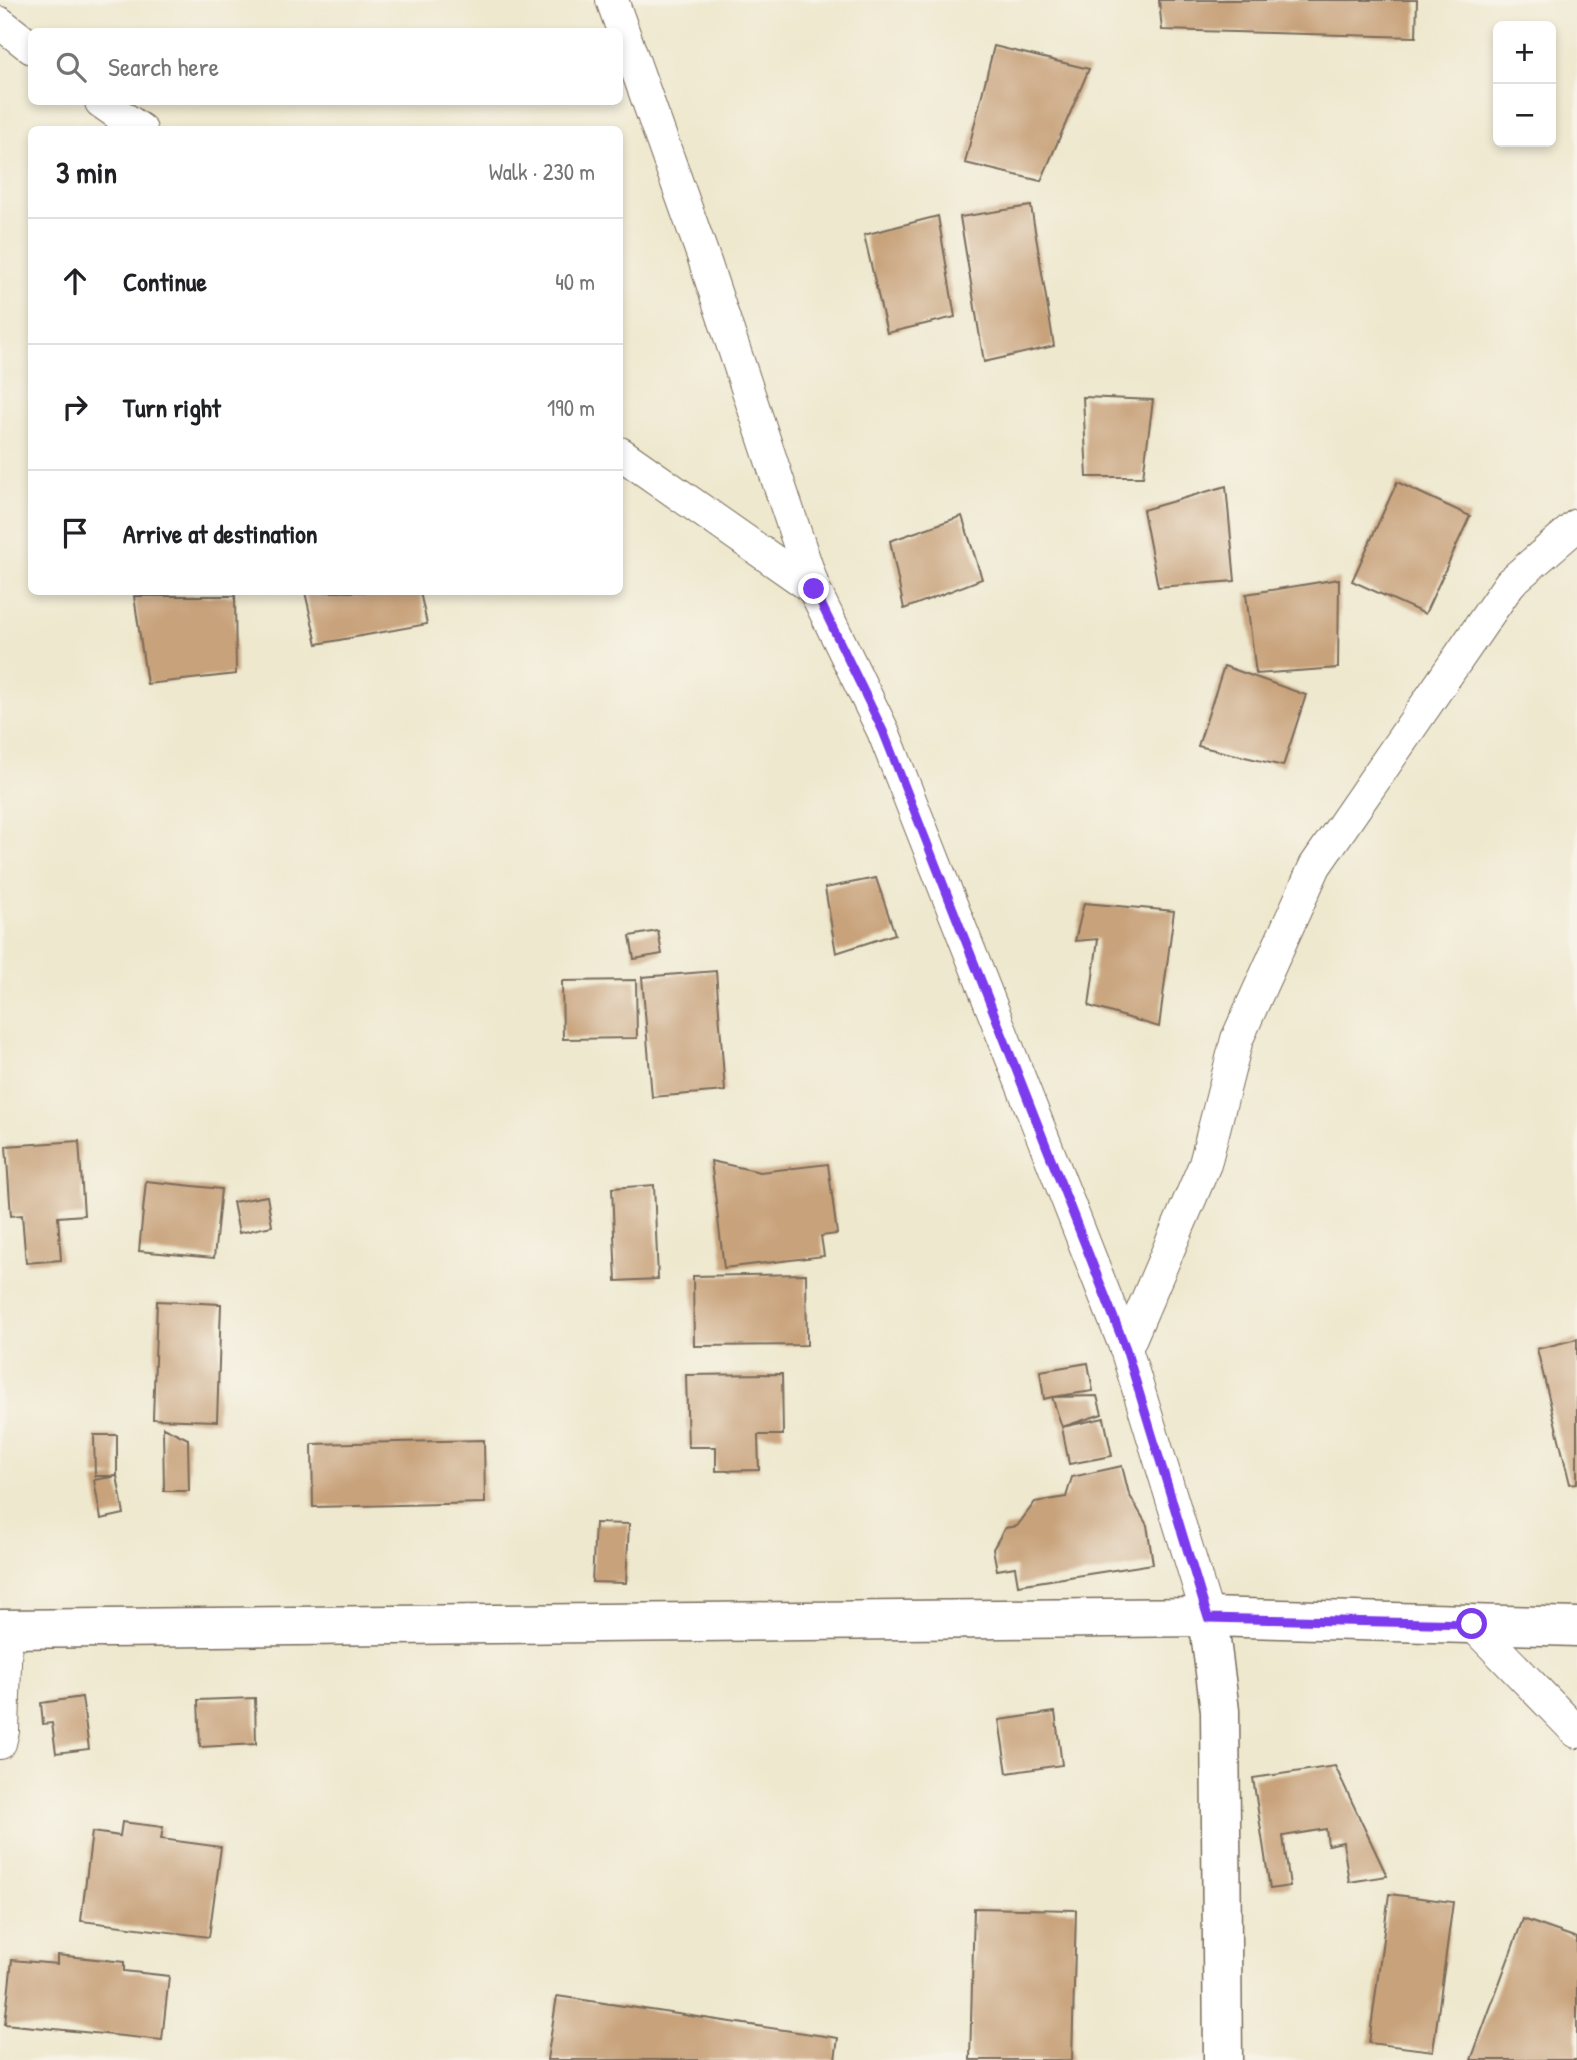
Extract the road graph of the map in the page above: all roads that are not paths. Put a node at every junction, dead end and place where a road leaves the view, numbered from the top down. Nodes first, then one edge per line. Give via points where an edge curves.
1 (611, 0) edge
2 (0, 23) edge
3 (621, 28) edge
4 (623, 33) edge
5 (28, 45) edge
6 (105, 105) edge
7 (135, 126) edge
8 (623, 455) edge
9 (1577, 524) edge
10 (814, 589) junction
11 (1126, 1349) junction
12 (1208, 1618) junction
13 (1472, 1624) junction
14 (1577, 1628) edge
15 (3, 1629) edge
16 (1577, 1732) edge
17 (0, 1743) edge
18 (1223, 2060) edge

1 - 3 street
2 - 5 street
4 - 10 street
6 - 7 street
8 - 10 street
9 - 11 street via 1510,583 1315,866 1237,1039 1205,1164
10 - 11 street via 883,731
11 - 12 street
12 - 13 main road
12 - 15 main road
12 - 18 main road via 1220,1711
13 - 14 main road
13 - 16 street
15 - 17 street

